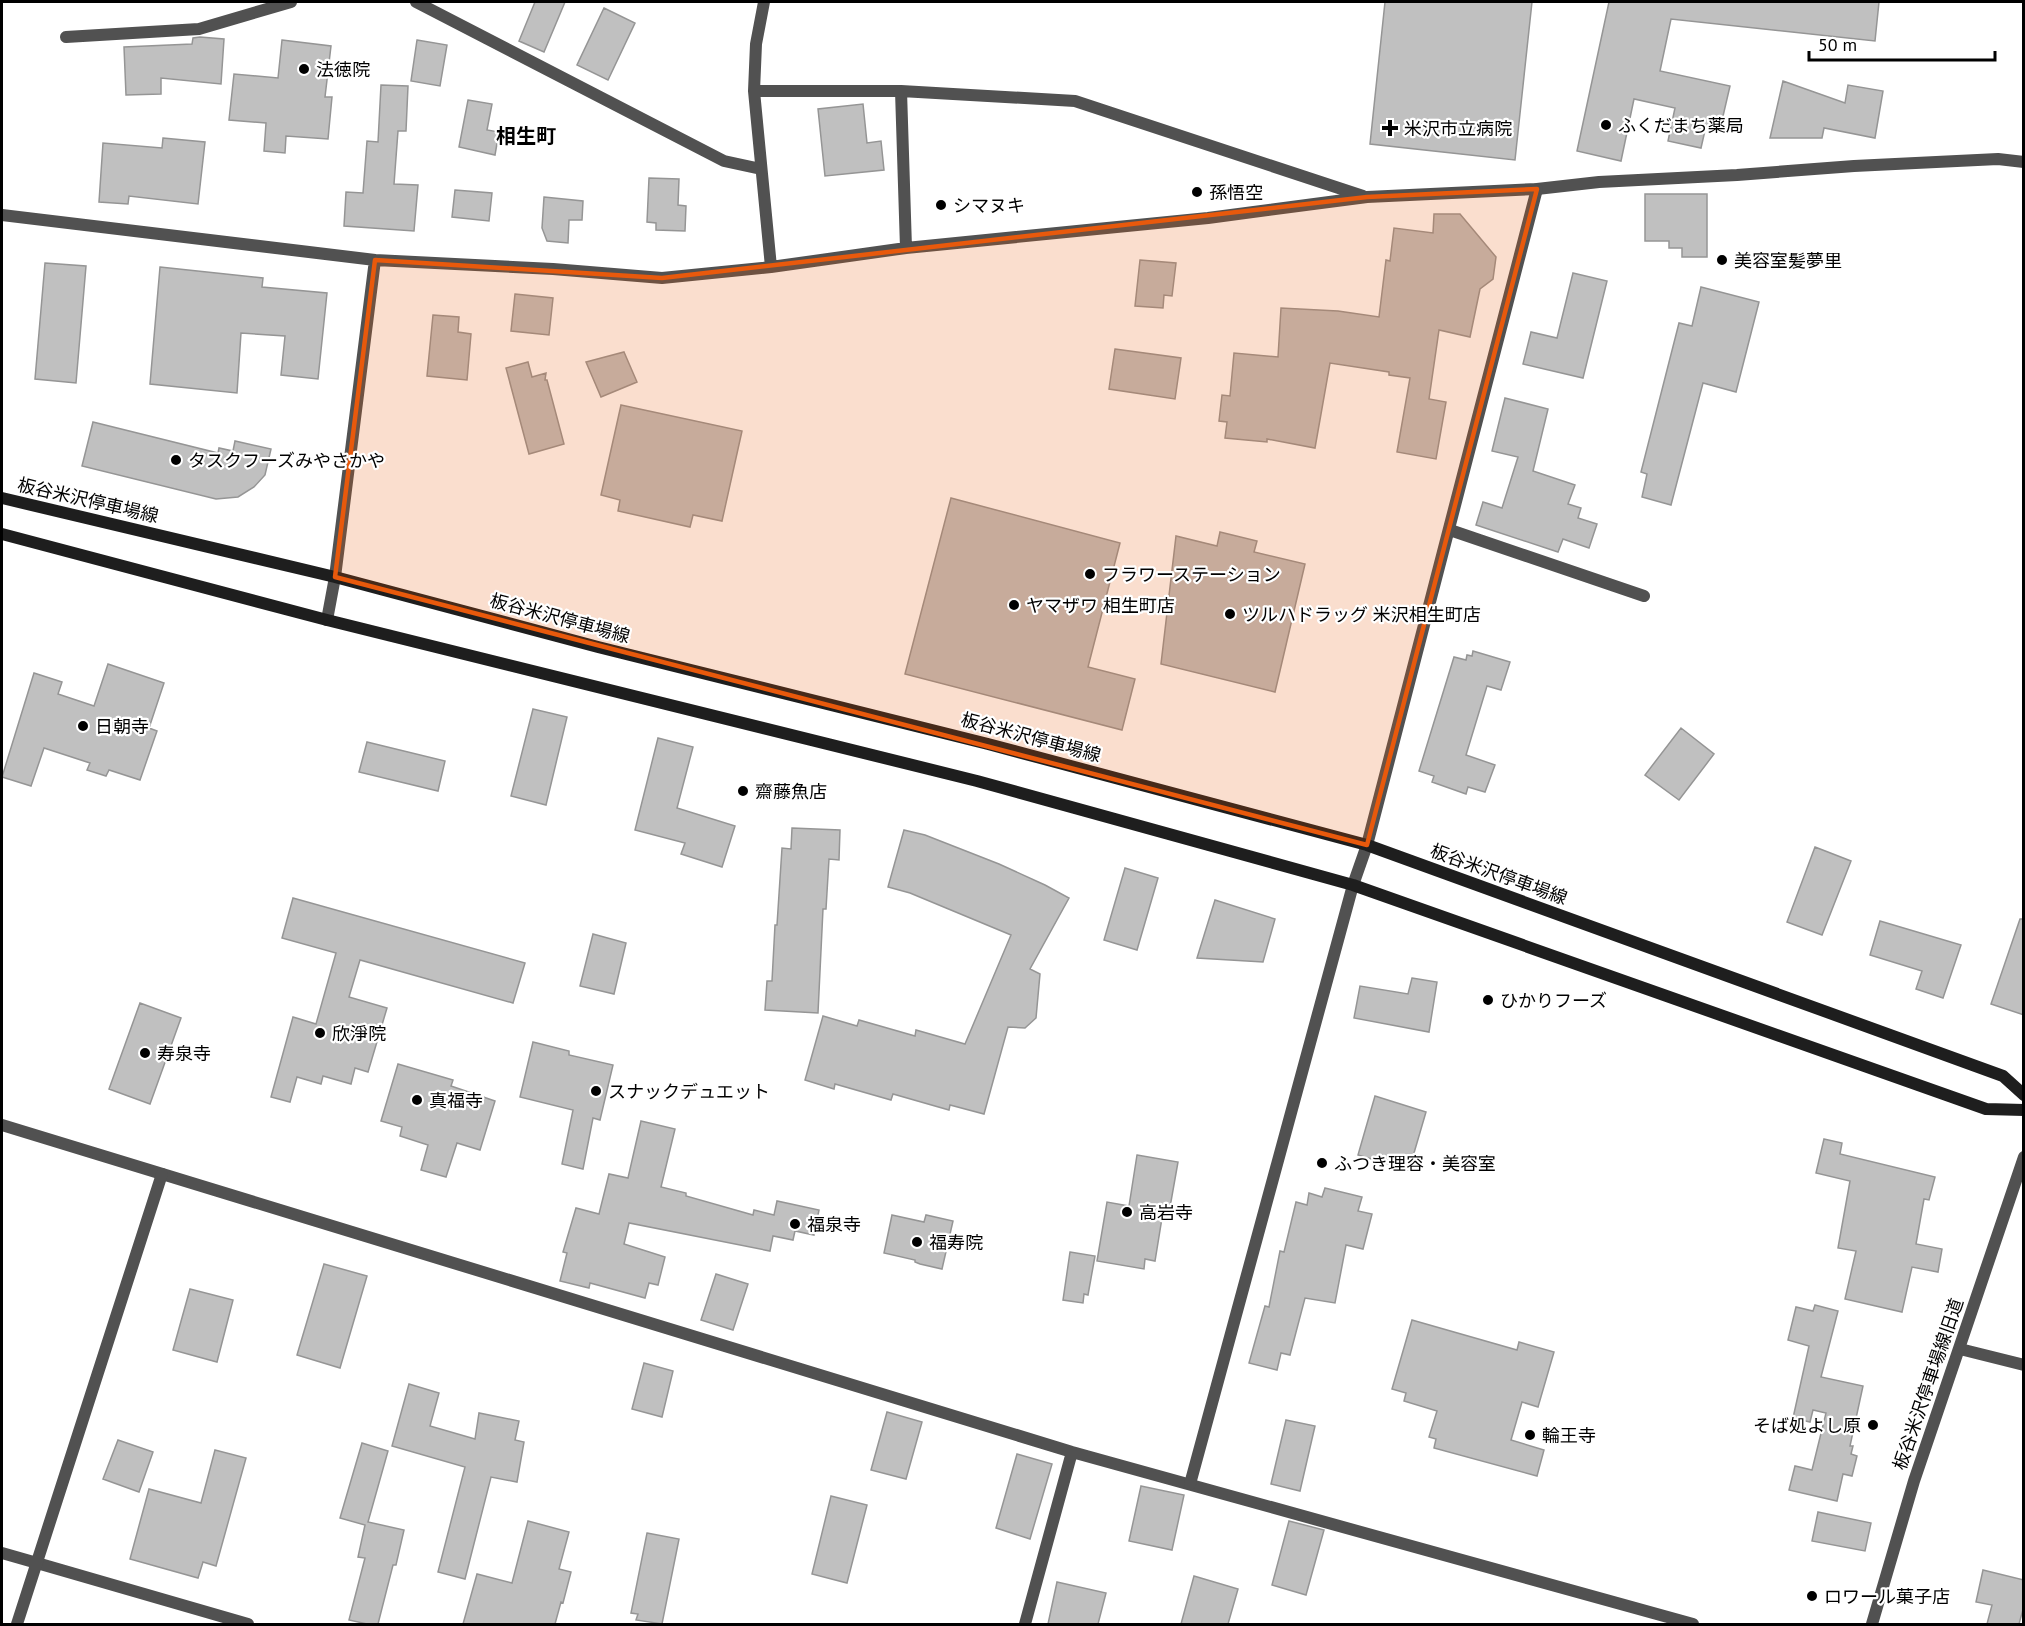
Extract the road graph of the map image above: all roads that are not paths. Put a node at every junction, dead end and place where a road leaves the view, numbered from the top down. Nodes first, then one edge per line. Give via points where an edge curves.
1 (291, 2) edge
2 (416, 2) edge
3 (764, 2) edge
4 (66, 38) dead end
5 (901, 91) junction
6 (754, 92) junction
7 (2024, 162) edge
8 (761, 169) junction
9 (1537, 189) junction
10 (1367, 197) junction
11 (2, 215) edge
12 (906, 248) junction
13 (375, 260) junction
14 (771, 267) junction
15 (2, 498) edge
16 (1450, 530) junction
17 (2, 534) edge
18 (335, 577) junction
19 (1644, 596) dead end
20 (327, 620) junction
21 (1367, 844) junction
22 (1353, 885) junction
23 (2024, 1095) edge
24 (2024, 1110) edge
25 (2, 1125) edge
26 (2024, 1157) edge
27 (162, 1174) junction
28 (1960, 1349) junction
29 (2024, 1365) edge
30 (1072, 1452) junction
31 (1190, 1484) junction
32 (2, 1553) edge
33 (37, 1563) junction
34 (18, 1624) edge
35 (248, 1624) edge
36 (1025, 1624) edge
37 (1693, 1624) edge
38 (1872, 1624) edge

1 - 4 street via 199,29
2 - 8 street via 724,161
3 - 6 street via 756,44
5 - 6 street
5 - 10 street via 1075,101
5 - 12 street
6 - 8 street
7 - 9 street via 1998,159 1854,166
8 - 14 street
9 - 10 street
9 - 16 street
10 - 12 street via 1208,218
11 - 13 street
12 - 14 street
13 - 14 street via 662,278
13 - 18 street
15 - 18 main road, 板谷米沢停車場線
16 - 19 street
16 - 21 street
17 - 20 main road
18 - 20 street
18 - 21 main road, 板谷米沢停車場線
20 - 22 main road via 977,781
21 - 22 street
21 - 23 main road, 板谷米沢停車場線 via 2003,1076
22 - 24 main road via 1986,1109
22 - 31 street
25 - 27 street
26 - 28 street, 板谷米沢停車場線旧道
27 - 30 street
27 - 33 street
28 - 29 street
28 - 38 street, 板谷米沢停車場線旧道 via 1914,1481
30 - 31 street
30 - 36 street
31 - 37 street
32 - 33 street
33 - 34 street
33 - 35 street

